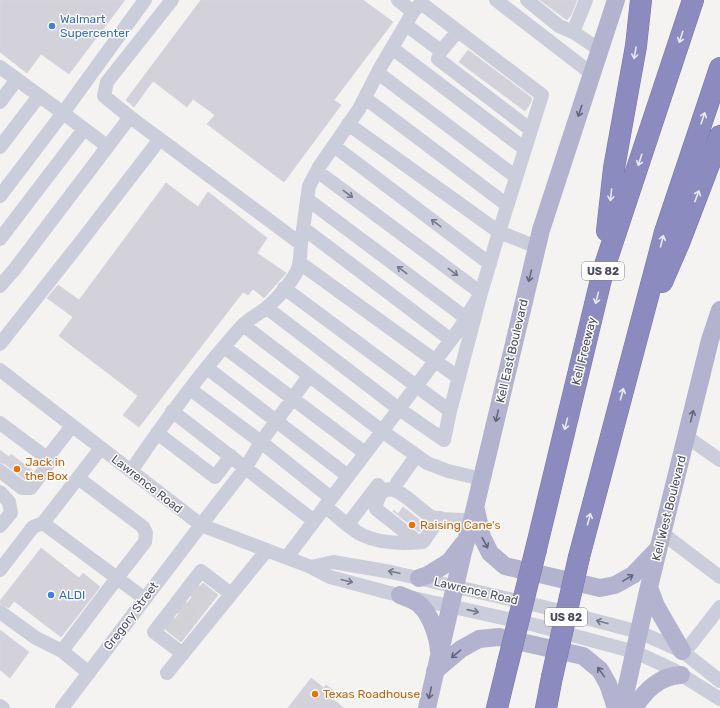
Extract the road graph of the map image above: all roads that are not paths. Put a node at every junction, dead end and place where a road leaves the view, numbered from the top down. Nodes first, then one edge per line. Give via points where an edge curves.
1 (145, 0) edge
2 (172, 0) edge
3 (398, 0) edge
4 (496, 0) edge
5 (527, 0) edge
6 (586, 0) edge
7 (616, 0) edge
8 (641, 0) edge
9 (693, 0) edge
10 (419, 5) edge
11 (406, 25) junction
12 (458, 31) junction
13 (573, 32) junction
14 (392, 48) junction
15 (600, 50) junction
16 (441, 52) junction
17 (0, 67) edge
18 (720, 68) edge
19 (378, 73) junction
20 (592, 74) junction
21 (17, 80) junction
22 (39, 96) junction
23 (365, 98) junction
24 (0, 102) edge
25 (63, 113) junction
26 (130, 117) junction
27 (348, 124) junction
28 (84, 129) junction
29 (531, 130) junction
30 (720, 136) edge
31 (160, 139) junction
32 (108, 146) junction
33 (334, 146) junction
34 (0, 147) edge
35 (525, 149) junction
36 (317, 171) junction
37 (516, 177) junction
38 (0, 196) edge
39 (307, 199) junction
40 (507, 205) junction
41 (303, 228) junction
42 (499, 232) junction
43 (0, 239) edge
44 (301, 244) junction
45 (537, 247) junction
46 (300, 263) junction
47 (490, 264) junction
48 (603, 271) junction
49 (0, 286) edge
50 (284, 288) junction
51 (481, 293) junction
52 (267, 308) junction
53 (720, 310) edge
54 (466, 318) junction
55 (243, 325) junction
56 (638, 335) junction
57 (451, 340) junction
58 (0, 344) edge
59 (715, 344) edge
60 (224, 347) junction
61 (435, 361) junction
62 (207, 368) junction
63 (0, 370) edge
64 (309, 376) junction
65 (459, 378) junction
66 (417, 385) junction
67 (190, 388) junction
68 (292, 399) junction
69 (399, 409) junction
70 (172, 411) junction
71 (450, 411) junction
72 (276, 421) junction
73 (0, 423) edge
74 (72, 426) junction
75 (382, 431) junction
76 (157, 433) junction
77 (687, 437) junction
78 (261, 442) junction
79 (101, 448) junction
80 (365, 453) junction
81 (231, 456) junction
82 (416, 456) junction
83 (47, 458) junction
84 (720, 460) edge
85 (246, 467) junction
86 (0, 471) edge
87 (131, 471) junction
88 (348, 476) junction
89 (78, 478) junction
90 (482, 479) junction
91 (397, 483) junction
92 (0, 492) edge
93 (328, 502) junction
94 (474, 513) junction
95 (440, 518) junction
96 (314, 521) junction
97 (43, 523) junction
98 (348, 524) junction
99 (201, 525) junction
100 (0, 526) edge
101 (466, 541) junction
102 (660, 541) junction
103 (418, 542) junction
104 (266, 550) junction
105 (287, 557) junction
106 (311, 567) junction
107 (0, 570) edge
108 (720, 577) edge
109 (116, 578) junction
110 (419, 578) junction
111 (455, 586) junction
112 (649, 587) junction
113 (231, 594) junction
114 (400, 595) junction
115 (145, 598) junction
116 (450, 606) junction
117 (720, 607) edge
118 (0, 612) edge
119 (640, 632) junction
120 (62, 651) junction
121 (635, 652) junction
122 (683, 652) junction
123 (183, 654) junction
124 (437, 663) junction
125 (88, 673) junction
126 (167, 673) dead end
127 (681, 675) junction
128 (720, 681) edge
129 (720, 699) edge
130 (0, 706) edge
131 (3, 708) edge
132 (62, 708) edge
133 (427, 708) edge
134 (497, 708) edge
135 (546, 708) edge
136 (616, 708) edge
137 (622, 708) edge
138 (634, 708) edge

1 - 25 street
2 - 26 street via 107,82 104,96
3 - 10 street
4 - 20 street
5 - 13 street via 559,26
6 - 13 street
7 - 15 main road, Kell East Boulevard
8 -> 48 highway via 636,46 614,168
9 -> 48 highway, Kell Freeway / US 82
10 - 11 street
10 - 12 street
11 - 14 street
11 - 16 street
12 - 16 street
12 - 29 street via 542,95
13 - 15 street
14 - 19 street
14 - 35 street
15 - 20 main road, Kell East Boulevard
16 - 29 street via 438,59
17 - 21 street
56 -> 18 highway, US 82 via 665,232
19 - 23 street
19 - 37 street
20 -> 45 main road, Kell East Boulevard
21 - 22 street
21 - 24 street
22 - 25 street
22 - 34 street
23 - 27 street
23 - 40 street
25 - 28 street
25 - 38 street
26 - 31 street
26 - 32 street
27 - 33 street
27 - 42 street
28 - 32 street
28 - 43 street
29 - 35 street
56 -> 30 highway via 680,243
31 - 44 street
31 - 58 street
32 - 49 street
33 - 36 street
47 -> 33 street
35 - 37 street
36 - 39 street via 309,186
36 -> 51 street
37 - 40 street
39 - 41 street
54 -> 39 street
40 - 42 street
41 - 44 street
41 - 57 street
42 - 45 street
42 - 47 street
44 - 46 street
45 -> 90 main road, Kell East Boulevard
46 - 50 street via 298,270
46 - 61 street
47 - 51 street
48 -> 134 highway, Kell Freeway / US 82, bridge
50 - 52 street
50 - 66 street
51 - 54 street
51 - 65 street
52 - 55 street
52 - 69 street
53 - 59 main road, Kell West Boulevard
54 - 57 street
55 - 60 street
55 - 64 street
135 -> 56 highway, US 82, bridge via 579,557
57 - 61 street
77 -> 59 main road, Kell West Boulevard
60 - 62 street
60 - 68 street
61 - 65 street
61 - 66 street
62 - 67 street
62 - 72 street
63 - 74 street, Lawrence Road
64 - 68 street, Gregory Street
64 - 75 street
65 - 71 street
66 - 69 street
66 - 71 street
67 - 70 street
67 - 78 street
68 - 72 street, Gregory Street
68 - 80 street
69 - 71 street via 444,440
69 - 75 street
70 - 76 street
70 - 81 street
72 - 78 street, Gregory Street
72 - 88 street
73 - 83 street
74 - 79 street, Lawrence Road
74 - 83 street
75 - 80 street
75 - 82 street
76 - 81 street via 215,477
76 - 87 street
77 - 84 street
77 - 102 main road, Kell West Boulevard
78 - 85 street, Gregory Street
78 - 93 street
79 - 87 street, Lawrence Road
79 - 89 street
80 - 88 street
81 - 85 street
82 - 90 street via 448,471
82 - 91 street
83 - 86 street via 47,466 31,488 22,488
85 - 96 street
85 - 99 street, Gregory Street
87 - 99 street, Lawrence Road
88 - 93 street
89 - 97 street
89 - 109 street via 143,527 146,533 144,542
90 - 94 main road, Kell East Boulevard
91 - 95 street
91 - 98 street via 379,484
92 - 100 street via 9,502 11,513
93 - 96 street
93 - 98 street
94 - 95 street
94 - 101 main road, Kell East Boulevard
94 -> 102 main road via 490,553 505,566 600,588 616,585 633,575
95 - 103 street via 423,542
95 - 103 street via 432,518 394,490 381,492 376,509
96 - 105 street
97 - 107 street via 33,526
97 - 109 street
98 - 103 street via 362,535 384,542
99 - 104 street, Lawrence Road
99 - 115 street, Gregory Street
101 - 110 main road via 449,562
101 - 111 main road, Kell East Boulevard
102 - 108 street
102 - 112 main road, Kell West Boulevard
104 - 105 street, Lawrence Road
104 - 113 street
105 - 106 street, Lawrence Road
110 -> 106 street, Lawrence Road via 333,562
106 -> 114 street, Lawrence Road via 330,577
109 - 115 street
109 - 120 street
110 - 111 street, Lawrence Road
111 - 116 main road, Kell East Boulevard
119 -> 111 street, Lawrence Road
112 - 119 main road, Kell West Boulevard
112 - 122 main road via 656,606
113 - 123 street via 215,606 190,638
113 - 123 street via 201,571 192,588 154,632
114 - 116 street, Lawrence Road
114 - 124 main road via 420,604 427,616 438,645
115 - 125 street, Gregory Street
116 -> 121 street, Lawrence Road
116 - 124 main road, Kell East Boulevard
117 - 122 street
118 - 120 street via 36,638
119 - 121 main road, Kell West Boulevard
119 - 122 street, Lawrence Road
120 - 125 street
121 - 127 street, Lawrence Road
121 - 137 main road, Kell West Boulevard
122 - 128 street, Lawrence Road
123 - 126 street
124 -> 133 main road, Kell East Boulevard
136 -> 124 main road via 600,670 584,656 498,637 479,639
125 - 132 street, Gregory Street
127 - 129 street, Lawrence Road
127 - 138 main road via 662,679 644,693
130 - 131 street

